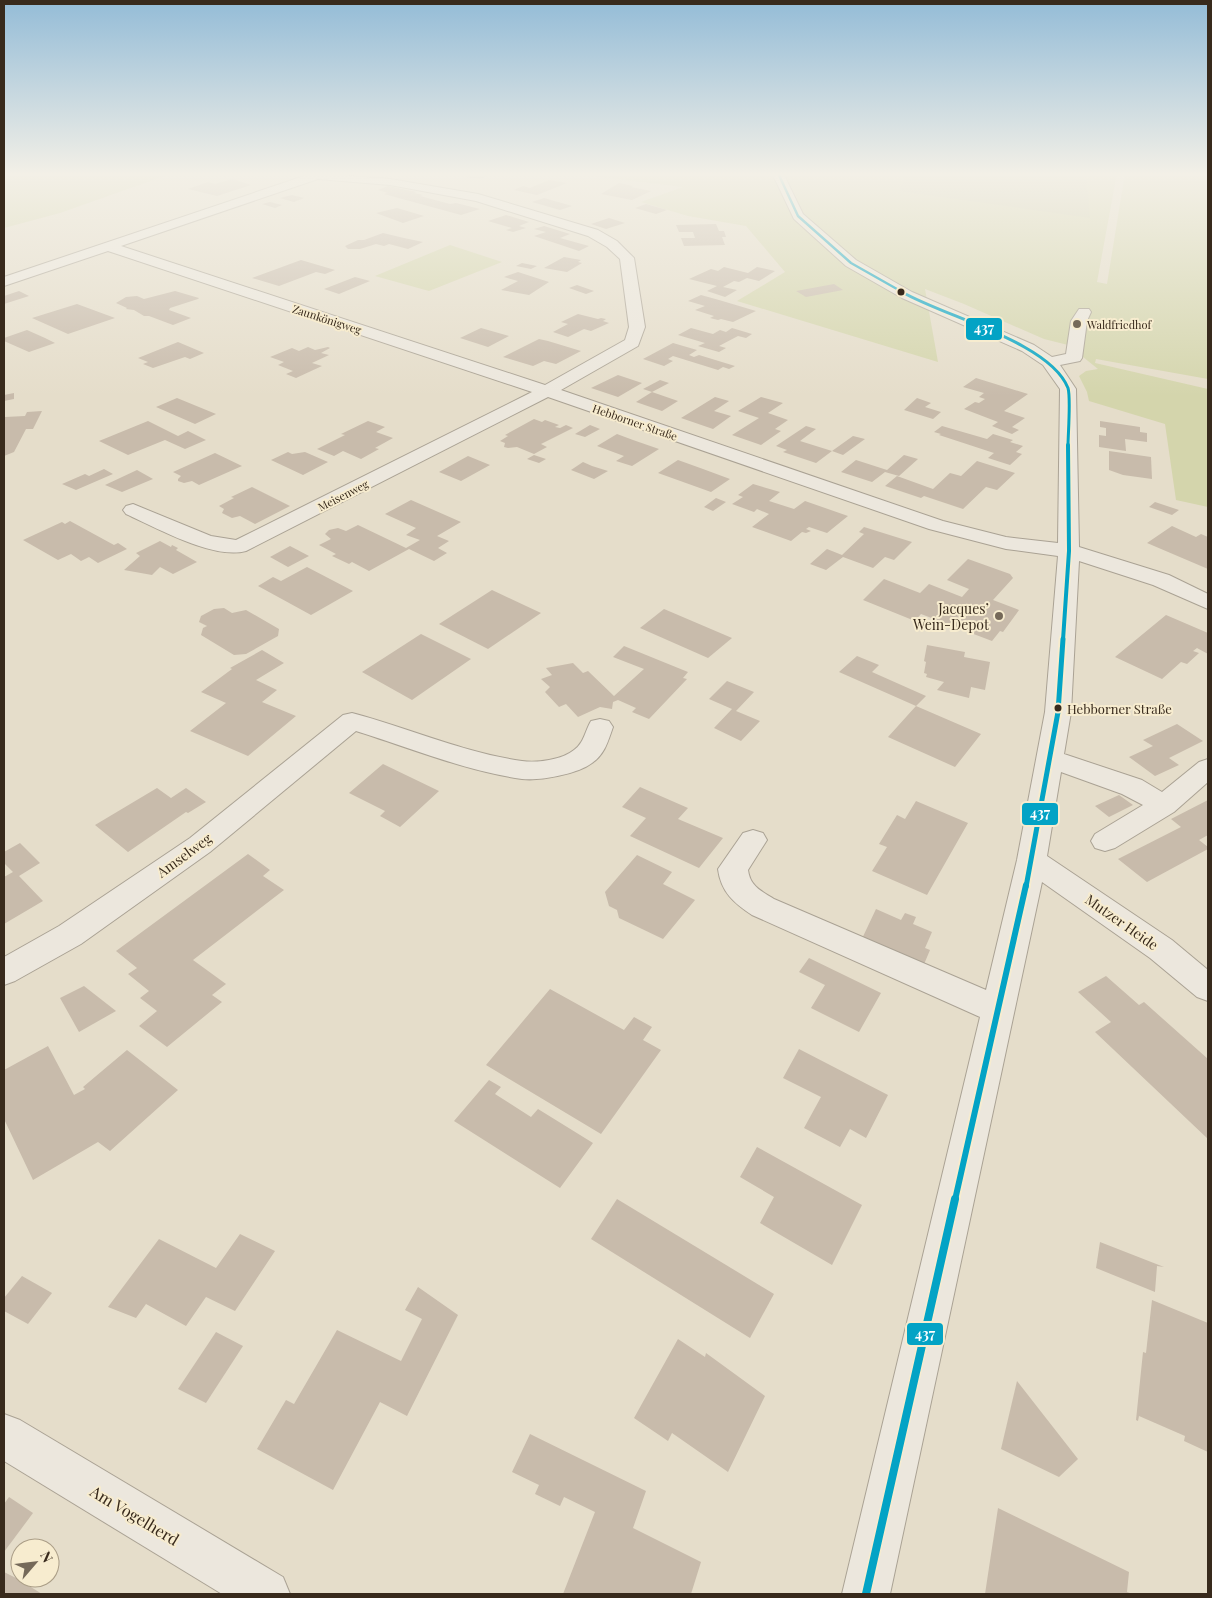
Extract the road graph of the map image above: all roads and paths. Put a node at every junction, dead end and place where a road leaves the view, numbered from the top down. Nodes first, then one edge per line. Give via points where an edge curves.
1 (102, 248) edge
2 (112, 248) edge
3 (616, 248) edge
4 (834, 248) edge
5 (4, 282) edge
6 (1084, 312) dead end
7 (1049, 362) junction
8 (547, 391) junction
9 (133, 510) dead end
10 (1069, 551) junction
11 (1208, 602) edge
12 (600, 727) dead end
13 (1050, 759) junction
14 (1208, 768) edge
15 (1164, 805) junction
16 (752, 840) dead end
17 (1104, 840) dead end
18 (1032, 860) junction
19 (4, 972) edge
20 (1208, 988) edge
21 (998, 1010) junction
22 (4, 1436) edge
23 (266, 1594) edge
24 (866, 1594) edge

1 - 5 street
2 - 8 street, Zaunkönigweg
3 - 8 street via 627,258 637,327 632,343
4 - 7 street via 851,263 907,295 991,330
6 - 7 street via 1079,321 1074,358
7 - 10 street via 1068,389
8 - 9 street, Meisenweg via 239,547 206,542
8 - 10 street, Hebborner Straße via 936,525 1006,543
10 - 11 street, Hebborner Straße via 1161,580
10 - 13 street via 1058,712
12 - 19 street, Amselweg via 593,747 583,757 565,766 524,770 473,759 352,721 200,844 70,935
13 - 15 street via 1132,787
13 - 18 street
14 - 15 street
15 - 17 street
16 - 21 street via 733,869 734,881 741,893 763,907
18 - 20 street, Mutzer Heide via 1161,949
18 - 21 street
21 - 24 street
22 - 23 street, Am Vogelherd

